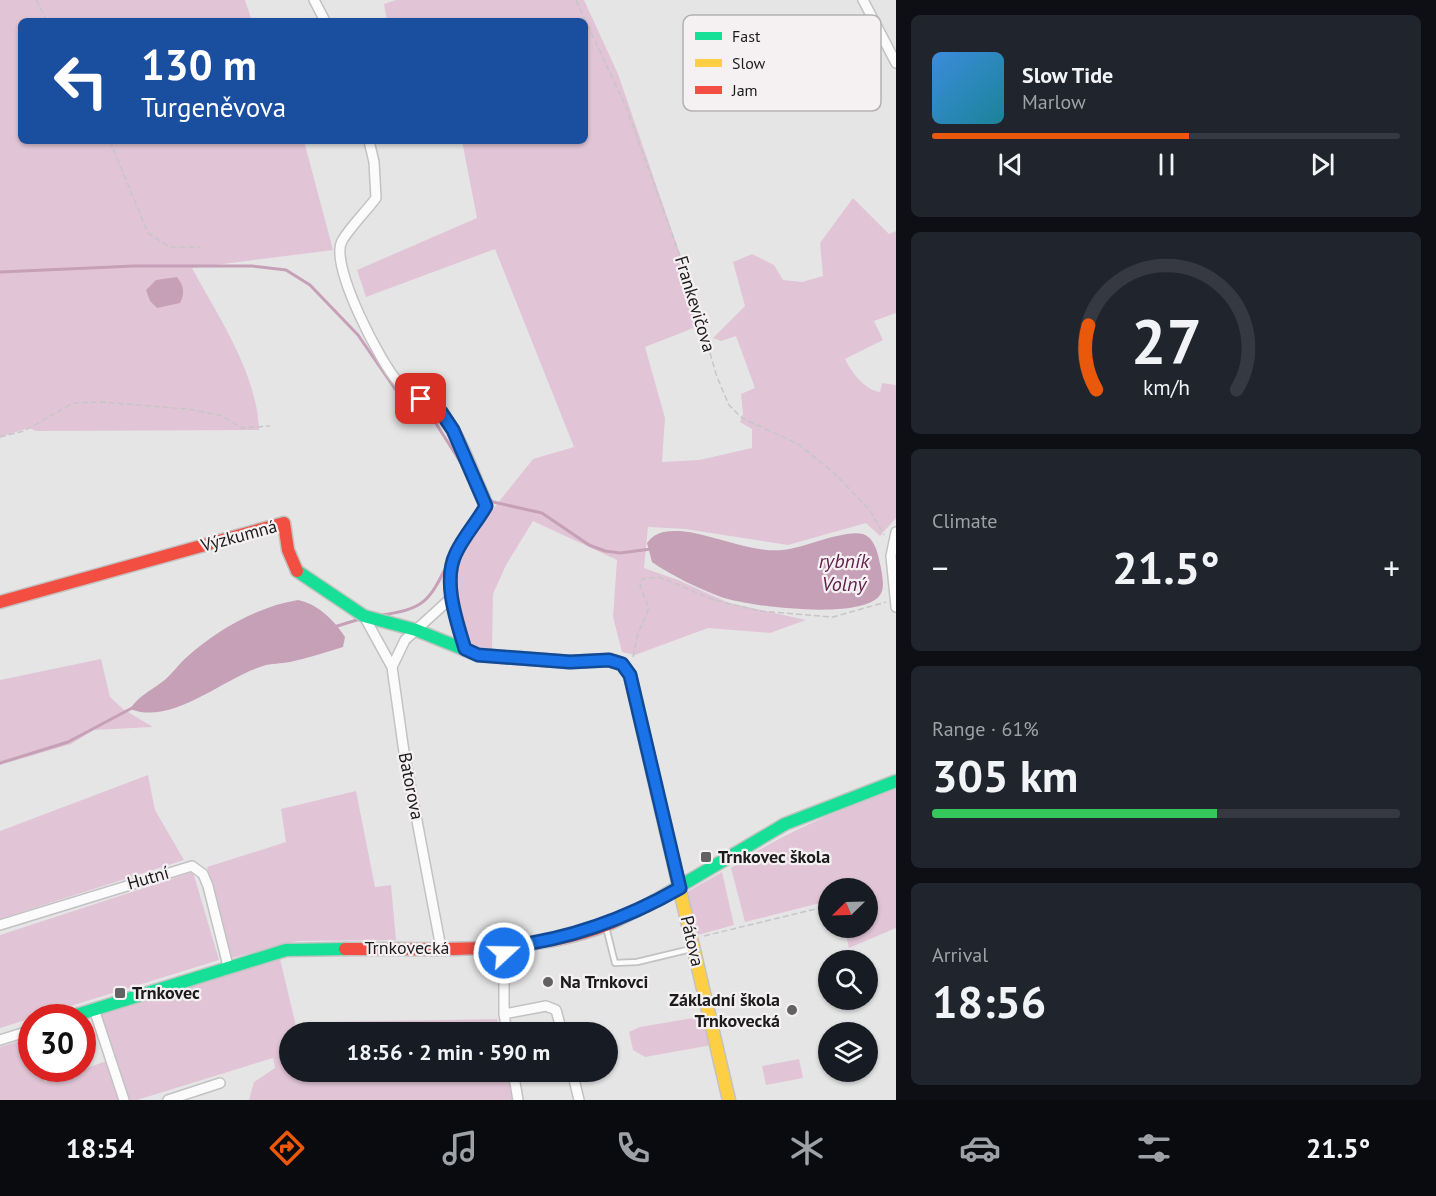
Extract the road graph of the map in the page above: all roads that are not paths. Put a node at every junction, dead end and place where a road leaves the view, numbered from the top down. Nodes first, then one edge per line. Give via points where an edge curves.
1 (314, 0) edge
2 (863, 0) edge
3 (871, 15) edge
4 (324, 18) edge
5 (881, 34) edge
6 (896, 63) edge
7 (370, 144) edge
8 (896, 532) edge
9 (452, 597) junction
10 (0, 602) edge
11 (895, 603) edge
12 (364, 616) junction
13 (416, 630) junction
14 (465, 649) junction
15 (392, 667) junction
16 (627, 669) joint
17 (896, 781) edge
18 (680, 888) junction
19 (0, 925) edge
20 (606, 925) junction
21 (693, 944) junction
22 (504, 947) junction
23 (441, 948) junction
24 (228, 966) junction
25 (96, 1008) edge
26 (504, 1014) junction
27 (96, 1015) edge
28 (505, 1022) edge
29 (559, 1022) edge
30 (18, 1034) edge
31 (0, 1040) edge
32 (515, 1082) edge
33 (575, 1082) edge
34 (220, 1083) dead end
35 (124, 1100) edge
36 (168, 1100) edge
37 (518, 1100) edge
38 (579, 1100) edge
39 (729, 1100) edge

1 - 4 street
2 - 3 street
5 - 6 street
7 - 9 street via 376,198 341,243 344,273 375,352 398,383 441,412 453,430 486,506 455,555
8 - 11 street via 892,565
9 - 13 street
9 - 14 street
10 - 12 street, Výzkumná via 284,523 288,550 298,572
12 - 13 street, Výzkumná
12 - 15 street
13 - 14 street, Výzkumná
13 - 15 street via 405,640
14 - 16 street, Výzkumná via 478,655 570,662 609,660
15 - 23 street, Batorova
16 - 18 street, Pátova
17 - 18 street, Trnkovecká via 785,824
18 - 20 street, Trnkovecká
18 - 21 street, Pátova
19 - 24 street, Hutní via 192,866 203,874 208,886
20 - 21 lane via 615,963 637,962
20 - 22 street, Trnkovecká via 543,942
21 - 39 street, Pátova
22 - 23 street, Trnkovecká
22 - 26 street
23 - 24 street, Trnkovecká via 301,948
24 - 25 street, Trnkovecká
26 - 28 street
26 - 29 street via 546,1006 556,1010
27 - 35 street
30 - 31 street
32 - 37 street
33 - 38 street
34 - 36 street

